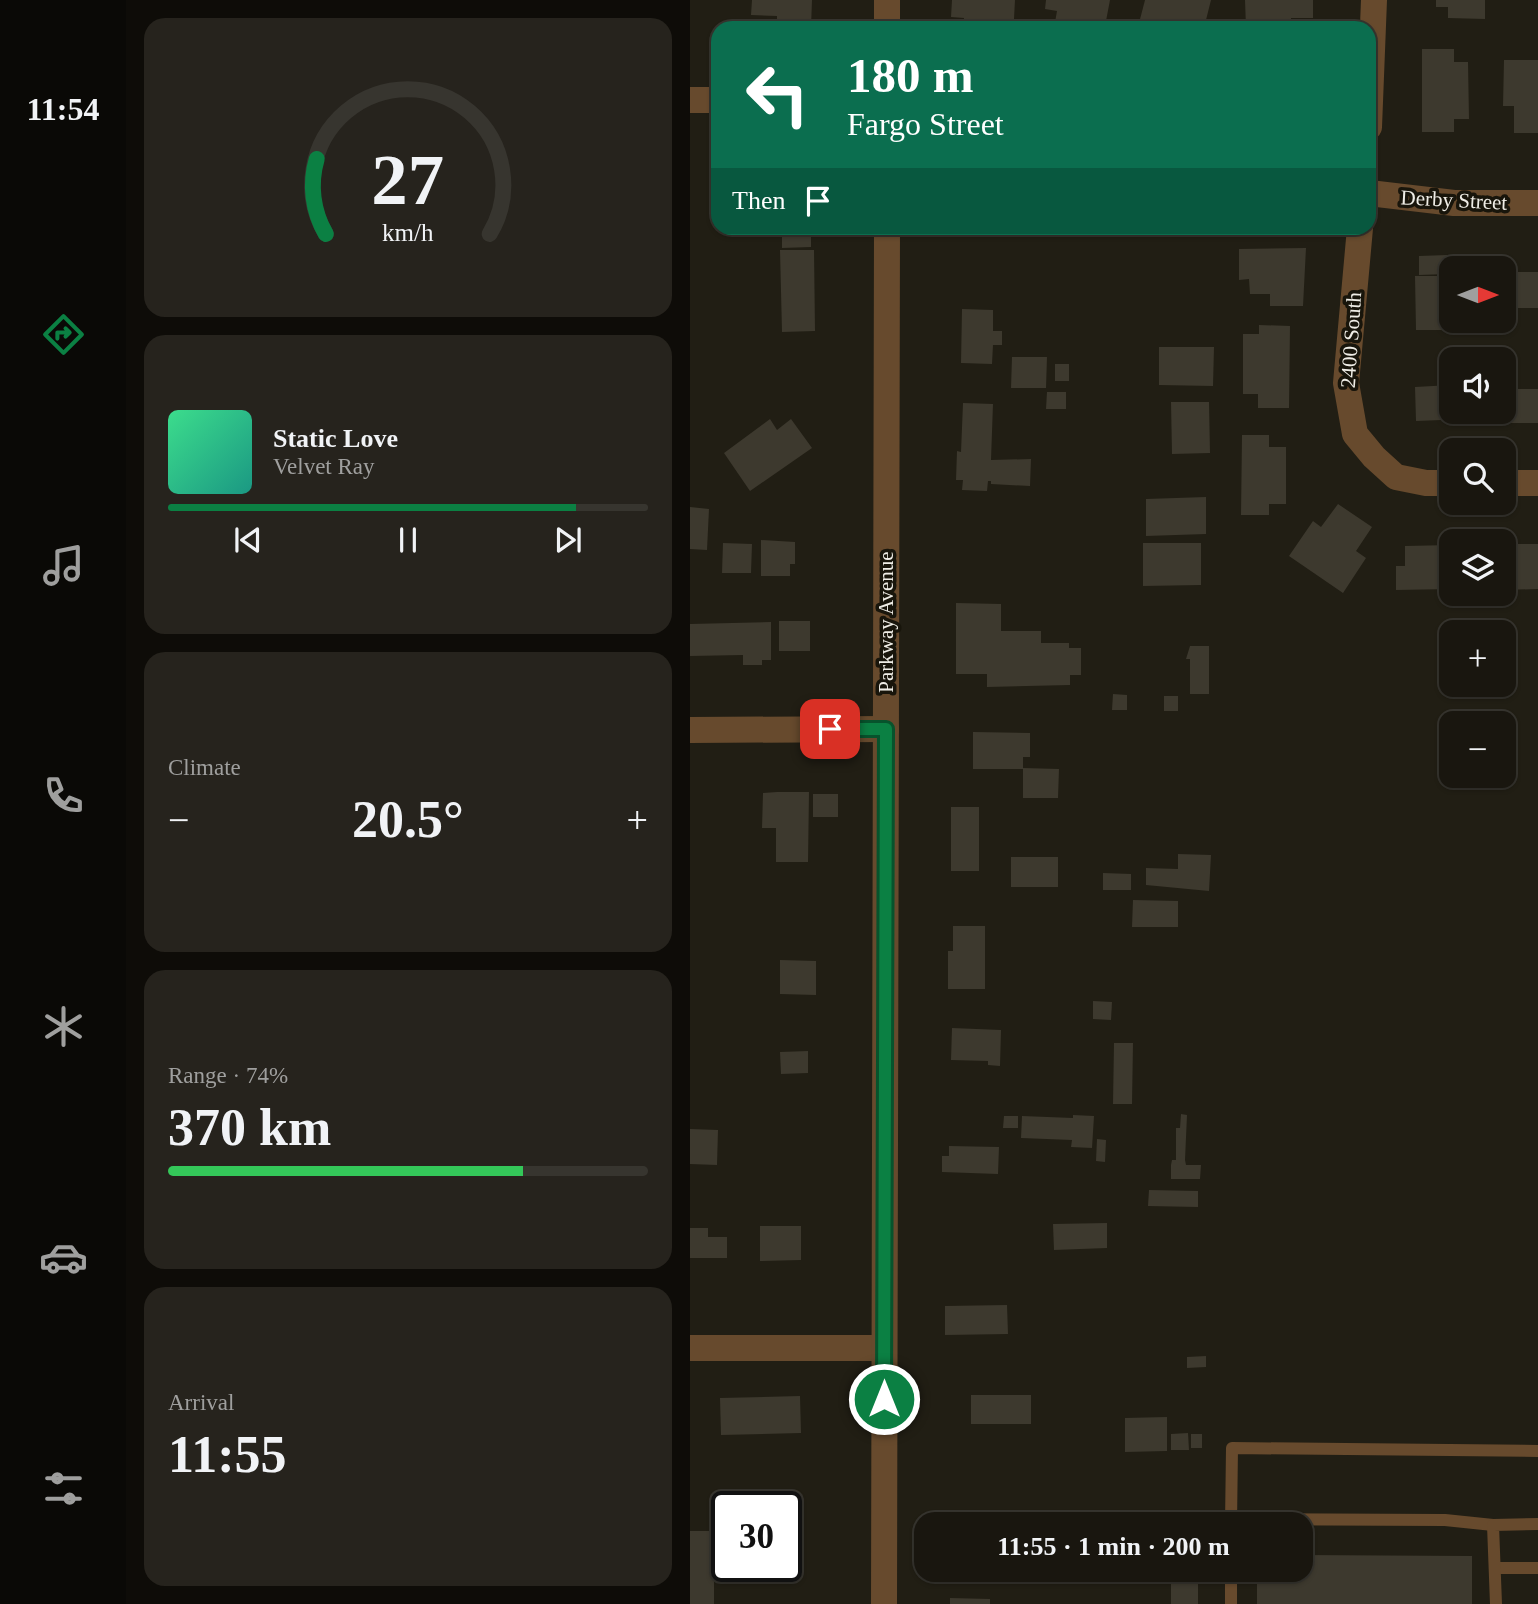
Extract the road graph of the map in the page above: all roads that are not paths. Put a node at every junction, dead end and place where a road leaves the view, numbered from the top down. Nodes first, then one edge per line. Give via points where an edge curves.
1 (887, 0) edge
2 (1374, 0) edge
3 (887, 21) edge
4 (1373, 21) edge
5 (690, 100) edge
6 (711, 100) edge
7 (1376, 194) edge
8 (1539, 203) edge
9 (887, 235) edge
10 (1359, 235) edge
11 (1439, 483) edge
12 (1516, 483) edge
13 (1539, 483) edge
14 (886, 729) junction
15 (690, 730) edge
16 (690, 1348) edge
17 (884, 1348) junction
18 (1539, 1451) edge
19 (1231, 1512) edge
20 (1313, 1521) edge
21 (1539, 1524) edge
22 (1493, 1525) junction
23 (1495, 1568) junction
24 (1539, 1568) edge
25 (1231, 1582) edge
26 (884, 1604) edge
27 (1231, 1604) edge
28 (1496, 1604) edge

1 - 3 street
2 - 4 street
5 - 6 street
7 - 8 street, Derby Street via 1454,203
9 - 14 street, Parkway Avenue
10 - 11 street, 2400 South via 1346,383 1354,435 1396,477
12 - 13 street
14 - 15 street
14 - 17 street, Parkway Avenue
16 - 17 street
17 - 26 street, Parkway Avenue
18 - 19 lane via 1232,1448
20 - 22 lane via 1445,1520
21 - 22 lane
22 - 23 lane
23 - 24 lane
23 - 28 lane
25 - 27 lane

